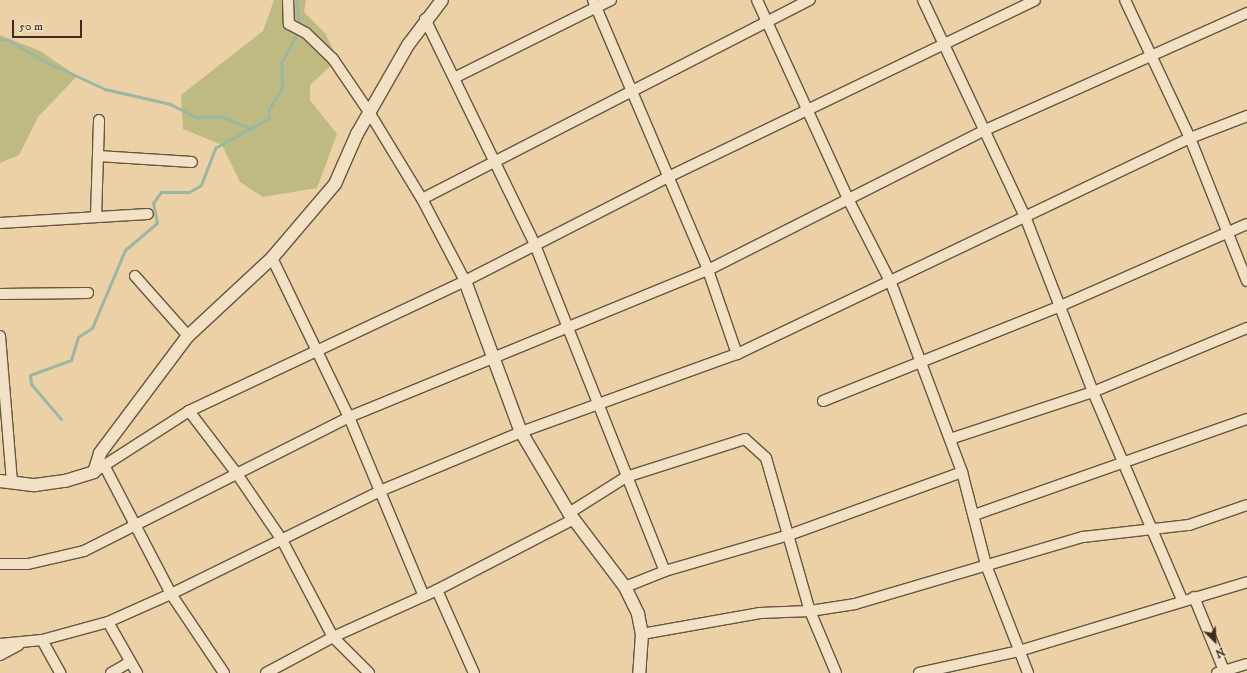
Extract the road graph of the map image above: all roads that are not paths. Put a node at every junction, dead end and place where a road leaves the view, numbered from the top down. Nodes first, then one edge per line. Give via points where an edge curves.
1 (288, 0) edge
2 (442, 0) edge
3 (611, 0) edge
4 (757, 0) edge
5 (810, 0) edge
6 (923, 0) edge
7 (1035, 0) edge
8 (1125, 0) edge
9 (595, 4) edge
10 (1247, 13) edge
11 (425, 19) junction
12 (767, 22) junction
13 (942, 43) junction
14 (1152, 58) junction
15 (456, 78) junction
16 (630, 91) junction
17 (808, 110) junction
18 (369, 112) junction
19 (1247, 116) edge
20 (99, 120) dead end
21 (983, 131) junction
22 (1190, 138) junction
23 (98, 156) junction
24 (192, 162) dead end
25 (493, 162) junction
26 (668, 177) junction
27 (422, 199) junction
28 (848, 199) junction
29 (148, 214) dead end
30 (96, 217) junction
31 (1026, 219) junction
32 (0, 223) edge
33 (1247, 224) edge
34 (1226, 233) junction
35 (535, 245) junction
36 (272, 258) junction
37 (708, 270) junction
38 (135, 276) dead end
39 (465, 281) junction
40 (1247, 281) edge
41 (891, 282) junction
42 (88, 293) dead end
43 (0, 294) edge
44 (1058, 307) junction
45 (569, 327) junction
46 (1247, 328) edge
47 (0, 336) edge
48 (188, 336) junction
49 (317, 349) junction
50 (737, 354) junction
51 (491, 357) junction
52 (922, 361) junction
53 (2, 379) edge
54 (1093, 392) junction
55 (823, 401) dead end
56 (599, 404) junction
57 (189, 411) junction
58 (348, 417) junction
59 (1247, 419) edge
60 (521, 432) junction
61 (950, 439) junction
62 (1122, 463) junction
63 (100, 470) junction
64 (962, 472) junction
65 (237, 474) junction
66 (626, 477) junction
67 (6, 481) edge
68 (380, 491) junction
69 (1247, 505) edge
70 (974, 515) junction
71 (572, 516) junction
72 (138, 526) junction
73 (1151, 531) junction
74 (789, 535) junction
75 (282, 540) junction
76 (0, 564) edge
77 (986, 565) junction
78 (665, 572) junction
79 (1247, 582) edge
80 (625, 587) junction
81 (437, 590) junction
82 (171, 594) junction
83 (424, 596) junction
84 (1194, 597) junction
85 (1182, 600) junction
86 (810, 611) junction
87 (108, 622) junction
88 (642, 634) junction
89 (333, 637) junction
90 (42, 640) junction
91 (0, 644) edge
92 (20, 644) junction
93 (1019, 651) junction
94 (0, 655) edge
95 (130, 662) junction
96 (1247, 664) edge
97 (1222, 672) edge
98 (60, 673) edge
99 (110, 673) edge
100 (137, 673) edge
101 (224, 673) edge
102 (266, 673) edge
103 (369, 673) edge
104 (474, 673) edge
105 (639, 673) edge
106 (836, 673) edge
107 (919, 673) edge
108 (1028, 673) edge

1 - 18 street via 289,24 306,33 332,59
2 - 11 street
3 - 9 street
4 - 12 street
5 - 12 street
6 - 13 street
7 - 13 street
8 - 14 street
9 - 15 street
9 - 16 street
10 - 14 street
11 - 15 street
11 - 18 street
12 - 16 street
12 - 17 street
13 - 17 street
13 - 21 street
14 - 21 street
14 - 22 street
15 - 25 street
16 - 25 street
16 - 26 street
17 - 26 street
17 - 28 street
18 - 27 street
18 - 36 street via 335,184
19 - 22 street
20 - 23 street
21 - 28 street
21 - 31 street
22 - 31 street
22 - 34 street
23 - 24 street
23 - 30 street
25 - 27 street
25 - 35 street
26 - 35 street
26 - 37 street
27 - 39 street
28 - 37 street
28 - 41 street
29 - 30 street
30 - 32 street
31 - 41 street
31 - 44 street
33 - 34 street
34 - 40 street
34 - 44 street
35 - 39 street
35 - 45 street
36 - 48 street
36 - 49 street
37 - 45 street
37 - 50 street
38 - 48 street
39 - 49 street
39 - 51 street
41 - 50 street
41 - 52 street
42 - 43 street
44 - 52 street
44 - 54 street
45 - 51 street
45 - 56 street
46 - 54 street
47 - 53 street
48 - 63 street via 100,452
49 - 57 street
49 - 58 street
50 - 56 street
51 - 58 street
51 - 60 street
52 - 55 street
52 - 61 street
53 - 67 street
54 - 61 street
54 - 62 street
56 - 60 street
56 - 66 street
57 - 63 street
57 - 65 street
58 - 65 street
58 - 68 street
59 - 62 street
60 - 68 street
60 - 71 street
61 - 64 street
62 - 70 street
62 - 73 street
63 - 67 street via 65,481 35,484
63 - 72 street
64 - 70 street
64 - 74 street
65 - 72 street
65 - 75 street
66 - 71 street
66 - 74 street via 745,439 766,458
66 - 78 street
68 - 75 street
68 - 83 street
69 - 73 street via 1189,525
70 - 77 street
71 - 80 street
71 - 81 street
72 - 76 street via 84,551 28,564
72 - 82 street
73 - 77 street via 1083,537
73 - 85 street
74 - 78 street
74 - 86 street
75 - 82 street
75 - 89 street
77 - 86 street via 856,604
77 - 93 street
78 - 80 street
79 - 84 street
80 - 88 street via 638,614
81 - 83 street
81 - 104 street
82 - 87 street
82 - 101 street
83 - 89 street
84 - 85 street
84 - 97 street
85 - 93 street
86 - 88 street via 760,613
86 - 106 street
87 - 90 street
87 - 95 street
88 - 105 street
89 - 102 street
89 - 103 street
90 - 92 street
90 - 98 street
91 - 92 street
92 - 94 street
93 - 107 street
93 - 108 street
95 - 99 street
95 - 100 street
96 - 97 street

